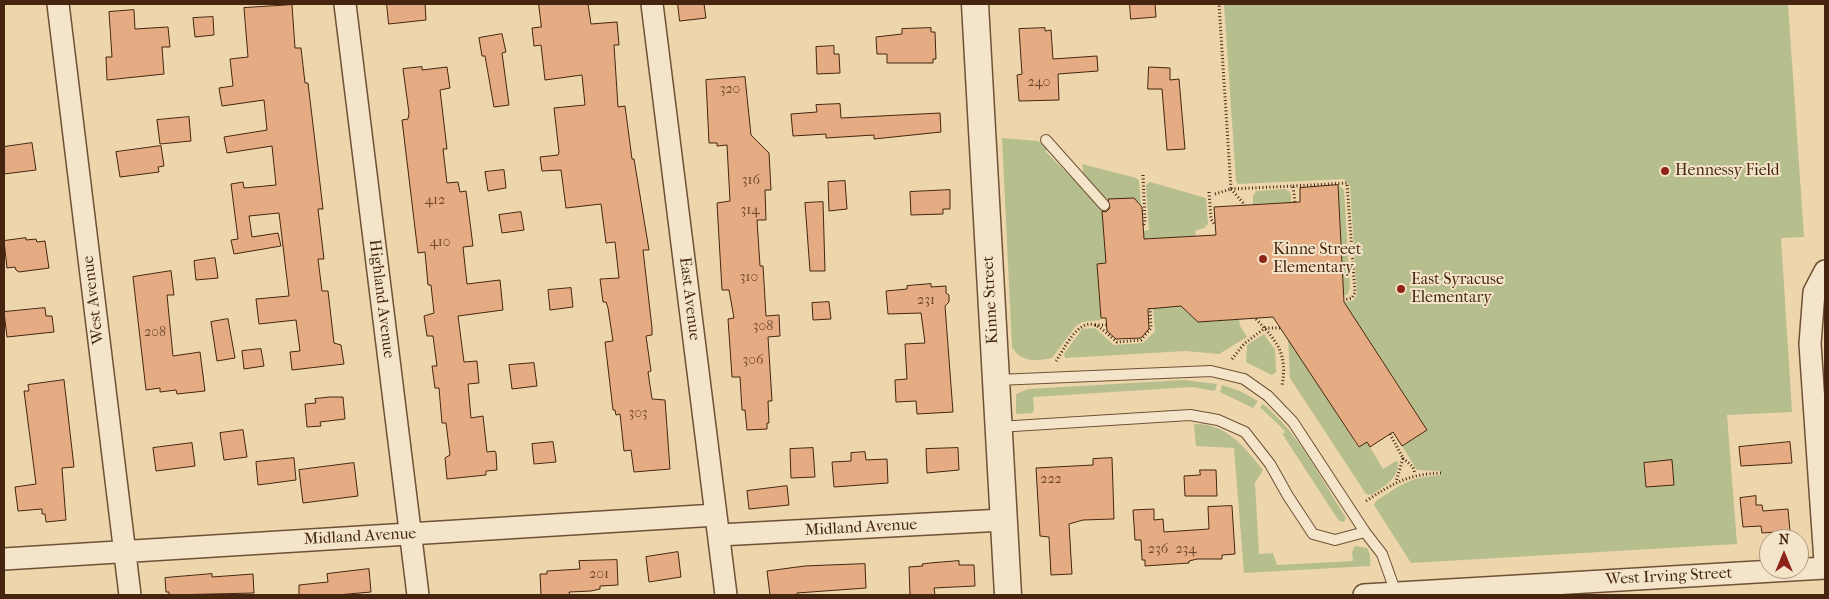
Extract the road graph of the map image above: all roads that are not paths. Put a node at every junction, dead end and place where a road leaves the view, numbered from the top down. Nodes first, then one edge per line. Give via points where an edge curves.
1 (58, 4) edge
2 (344, 4) edge
3 (652, 4) edge
4 (975, 4) edge
5 (1046, 140) dead end
6 (1104, 204) dead end
7 (1825, 271) edge
8 (996, 380) junction
9 (998, 427) junction
10 (1003, 520) junction
11 (717, 525) junction
12 (1364, 532) junction
13 (410, 534) junction
14 (124, 550) junction
15 (4, 559) edge
16 (1825, 562) edge
17 (1825, 568) edge
18 (1396, 593) junction
19 (130, 595) edge
20 (418, 595) edge
21 (726, 595) edge
22 (1008, 595) edge
23 (1364, 595) edge

1 - 14 street, West Avenue
2 - 13 street, Highland Avenue
3 - 11 street, East Avenue
4 - 8 street, Kinne Street
5 - 6 lane
7 - 16 street via 1814,292 1810,344
8 - 9 street, Kinne Street
8 - 12 lane via 1211,371 1244,379 1268,396 1293,422
9 - 10 street, Kinne Street
9 - 12 lane via 1190,415 1218,420 1245,432 1270,464 1313,534 1335,540
10 - 11 street, Midland Avenue
10 - 22 street, Kinne Street
11 - 13 street, Midland Avenue
11 - 21 street, East Avenue
12 - 18 lane via 1382,554
13 - 14 street, Midland Avenue
13 - 20 street, Highland Avenue
14 - 15 street, Midland Avenue
14 - 19 street, West Avenue
17 - 18 street, West Irving Street
18 - 23 street, West Irving Street

